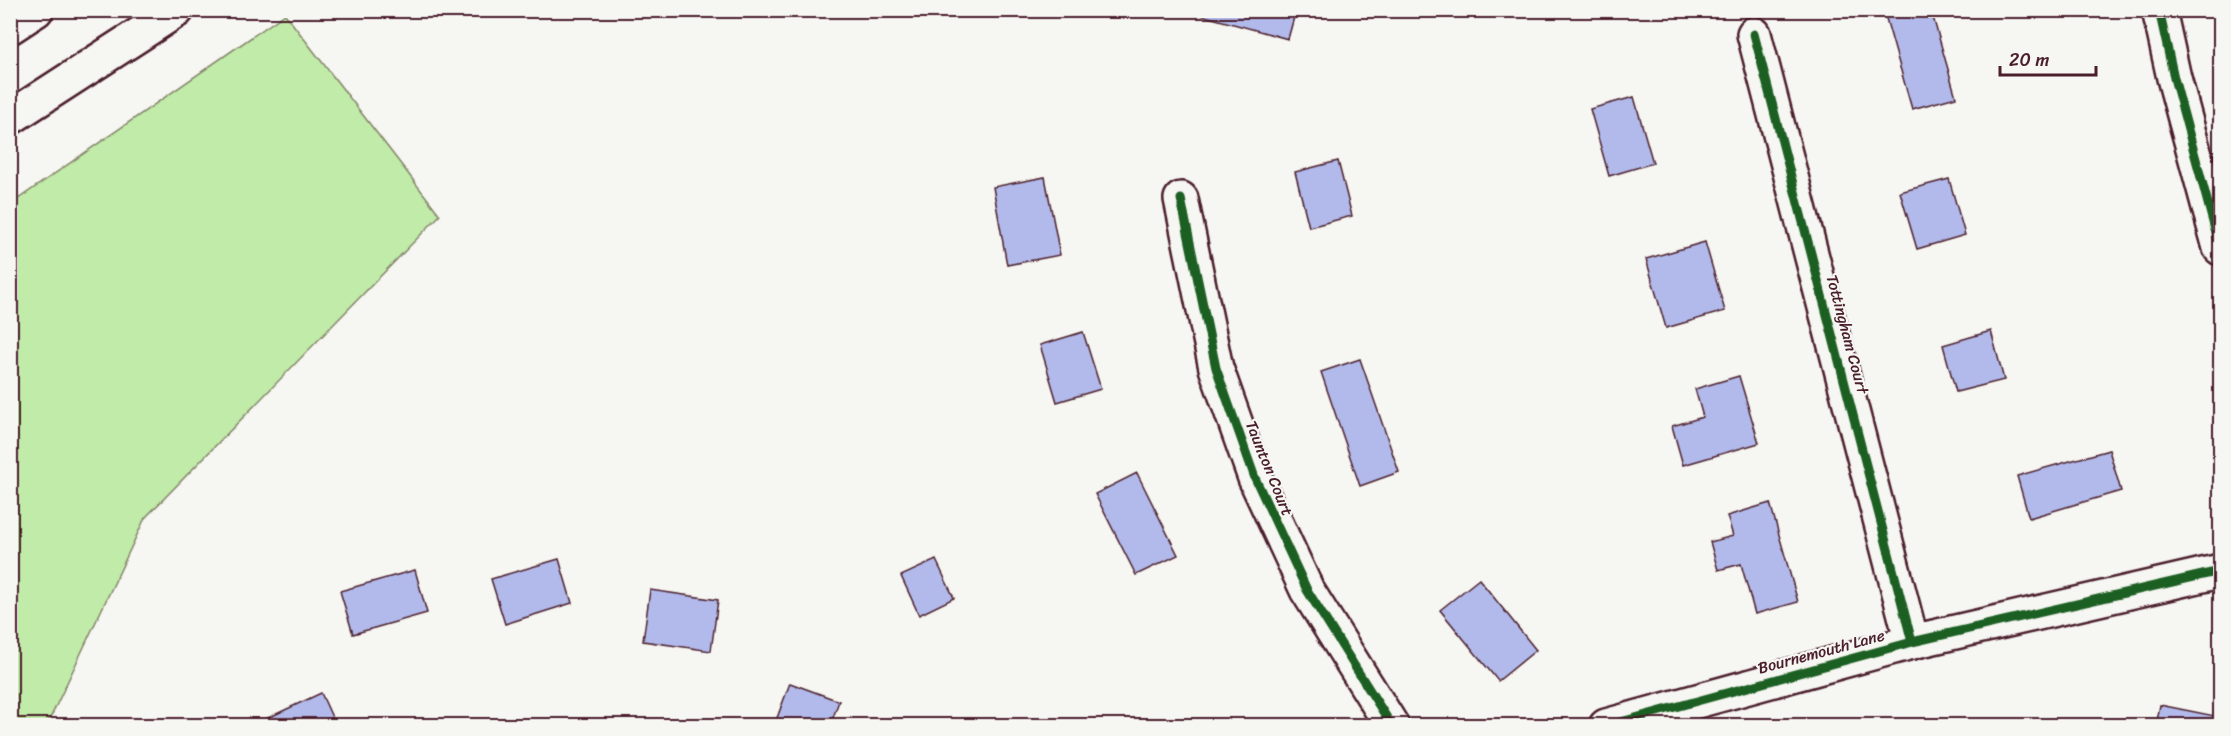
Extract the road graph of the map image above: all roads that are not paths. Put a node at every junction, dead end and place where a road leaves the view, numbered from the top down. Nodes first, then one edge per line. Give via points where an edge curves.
1 (36, 10) edge
2 (177, 10) edge
3 (2159, 10) edge
4 (10, 27) edge
5 (1755, 34) dead end
6 (20, 111) edge
7 (1181, 199) dead end
8 (2220, 248) edge
9 (2220, 571) edge
10 (1912, 642) junction
11 (1392, 726) edge
12 (1606, 726) edge

1 - 4 street
2 - 6 street
3 - 8 street
5 - 10 street, Tottingham Court
7 - 11 street, Taunton Court via 1216,368 1255,478 1307,590
9 - 10 street, Bournemouth Lane
10 - 12 street, Bournemouth Lane

